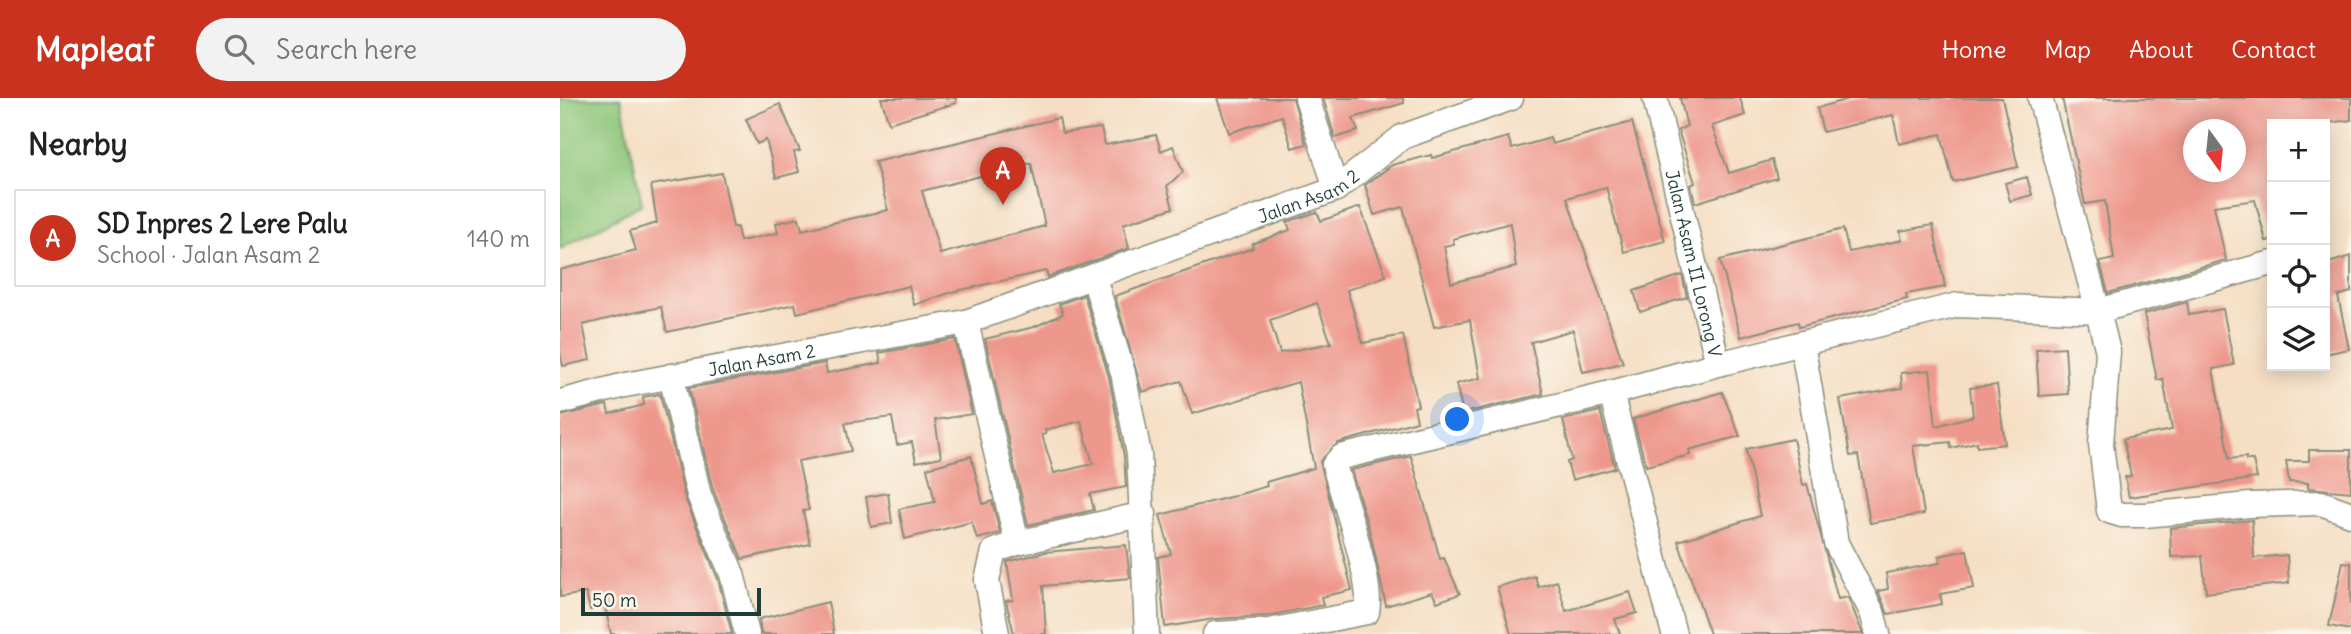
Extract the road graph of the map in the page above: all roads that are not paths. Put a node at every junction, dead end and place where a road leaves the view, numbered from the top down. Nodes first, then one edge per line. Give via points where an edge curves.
1 (1307, 98) edge
2 (1511, 98) edge
3 (1655, 98) edge
4 (2040, 98) edge
5 (1336, 189) junction
6 (2267, 264) edge
7 (1094, 278) junction
8 (2098, 311) junction
9 (966, 322) junction
10 (1802, 343) junction
11 (1718, 364) junction
12 (671, 376) junction
13 (1611, 393) junction
14 (560, 402) edge
15 (1144, 514) junction
16 (2351, 514) edge
17 (1017, 543) junction
18 (747, 634) edge
19 (997, 634) edge
20 (1147, 634) edge
21 (1215, 634) edge
22 (1674, 634) edge
23 (1878, 634) edge

1 - 5 street
2 - 5 street, Jalan Asam 2 via 1402,137
3 - 11 street, Jalan Asam II Lorong V
4 - 8 street
5 - 7 street, Jalan Asam 2
6 - 8 street
7 - 9 street, Jalan Asam 2
7 - 15 street via 1123,373 1139,454
8 - 10 street via 1958,305
8 - 16 street via 2108,352 2101,444 2109,511 2122,515 2321,503
9 - 12 street, Jalan Asam 2
9 - 17 street
10 - 11 street
10 - 23 street via 1836,543 1872,612
11 - 13 street, Jalan Asam II Lorong V
12 - 14 street, Jalan Asam 2
12 - 18 street via 699,495 732,574
13 - 21 street, Jalan Asam II Lorong V via 1341,457 1334,465 1364,575 1367,612 1269,631
13 - 22 street
15 - 17 street
15 - 20 street
17 - 19 street via 994,551 987,580

